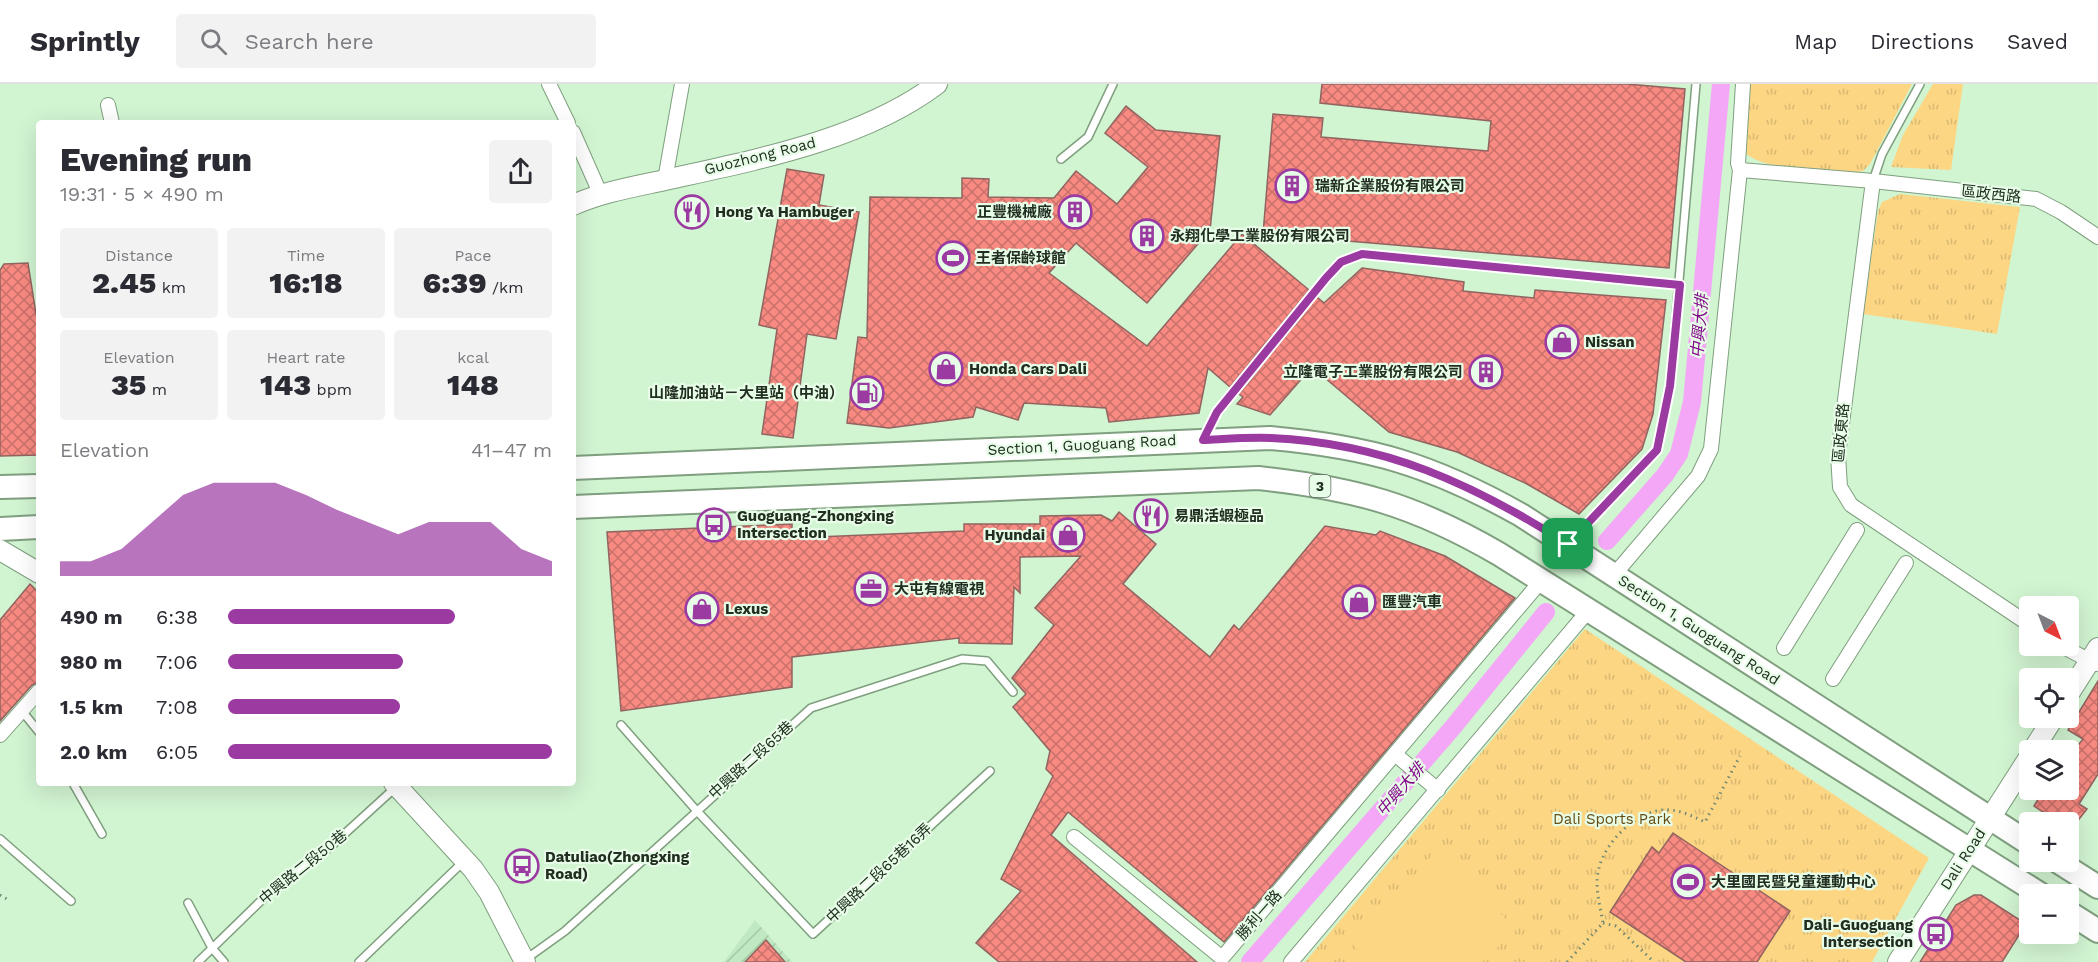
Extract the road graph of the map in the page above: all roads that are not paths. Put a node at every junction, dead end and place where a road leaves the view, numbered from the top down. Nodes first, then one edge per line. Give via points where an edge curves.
1 (549, 84) edge
2 (682, 84) edge
3 (937, 84) edge
4 (1113, 84) edge
5 (1696, 84) edge
6 (1743, 84) edge
7 (1920, 84) edge
8 (108, 105) dead end
9 (111, 120) edge
10 (567, 120) edge
11 (576, 139) edge
12 (1061, 159) dead end
13 (1740, 170) junction
14 (665, 180) junction
15 (1873, 181) junction
16 (600, 193) junction
17 (576, 204) edge
18 (2098, 237) edge
19 (1680, 285) junction
20 (1203, 440) junction
21 (576, 468) edge
22 (36, 486) edge
23 (0, 487) edge
24 (576, 507) edge
25 (36, 527) edge
26 (0, 529) edge
27 (1857, 530) dead end
28 (1568, 544) junction
29 (0, 550) edge
30 (1906, 562) dead end
31 (36, 571) edge
32 (1614, 575) junction
33 (1541, 581) junction
34 (1588, 611) junction
35 (2019, 618) edge
36 (1784, 648) dead end
37 (2077, 656) edge
38 (2095, 658) edge
39 (1833, 679) dead end
40 (2079, 680) edge
41 (1012, 692) dead end
42 (36, 695) edge
43 (22, 711) junction
44 (621, 726) dead end
45 (36, 728) edge
46 (0, 735) edge
47 (1396, 755) junction
48 (990, 771) dead end
49 (2019, 773) edge
50 (75, 786) edge
51 (390, 786) edge
52 (394, 786) edge
53 (1438, 790) junction
54 (696, 810) junction
55 (1990, 819) junction
56 (102, 834) dead end
57 (2019, 836) edge
58 (1074, 837) dead end
59 (0, 839) edge
60 (1969, 848) junction
61 (466, 860) junction
62 (2074, 872) edge
63 (2025, 884) edge
64 (2098, 887) edge
65 (71, 901) dead end
66 (188, 903) dead end
67 (2079, 919) edge
68 (2098, 931) edge
69 (212, 948) junction
70 (524, 961) edge
71 (198, 962) edge
72 (224, 962) edge
73 (359, 962) edge
74 (1291, 962) edge
75 (1898, 962) edge

1 - 10 street
2 - 14 street
3 - 14 street, Guozhong Road via 881,119 822,141
4 - 12 lane via 1088,137
5 - 19 lane
6 - 13 street
7 - 15 lane via 1882,154
8 - 9 street
11 - 16 street
13 - 15 street, 區政西路
13 - 32 street via 1712,449 1694,481
14 - 16 street, Guozhong Road
15 - 18 street, 區政西路 via 2036,199
15 - 35 street, 區政東路 via 1838,455 1840,487 1851,505
16 - 17 street, Guozhong Road
19 - 20 lane via 1362,254 1341,262 1326,278 1217,412
19 - 28 lane via 1670,386 1657,450
20 - 21 main road, Section 1, Guoguang Road
20 - 28 main road, Section 1, Guoguang Road via 1270,438 1323,443 1403,460 1484,494
22 - 23 main road
24 - 33 main road, 3 via 1258,478 1344,490 1403,507 1464,533
25 - 26 main road
27 - 36 street
28 - 32 main road, Section 1, Guoguang Road
29 - 31 street
30 - 39 street
32 - 55 main road, Section 1, Guoguang Road
33 - 34 main road, 3
33 - 47 street, 勝利一路
34 - 53 street
34 - 60 main road, 3
37 - 38 street
38 - 40 street
41 - 54 lane, 中興路二段65巷 via 987,661 962,659 811,708
42 - 43 street
43 - 45 lane
43 - 46 street
44 - 54 lane
47 - 53 street
47 - 58 street, 勝利一路 via 1222,958
48 - 54 lane, 中興路二段65巷16弄 via 813,934
49 - 55 street, Dali Road
50 - 56 lane
51 - 69 lane, 中興路二段50巷 via 328,848 273,889
52 - 61 street
53 - 74 street
54 - 70 lane, 中興路二段65巷 via 565,931
55 - 57 main road, Section 1, Guoguang Road
55 - 60 street, Dali Road
59 - 65 lane
60 - 63 main road, 3
60 - 75 street, Dali Road
61 - 70 street via 489,892
61 - 73 lane
62 - 64 main road
66 - 69 lane
67 - 68 main road
69 - 71 lane, 中興路二段50巷
69 - 72 lane

